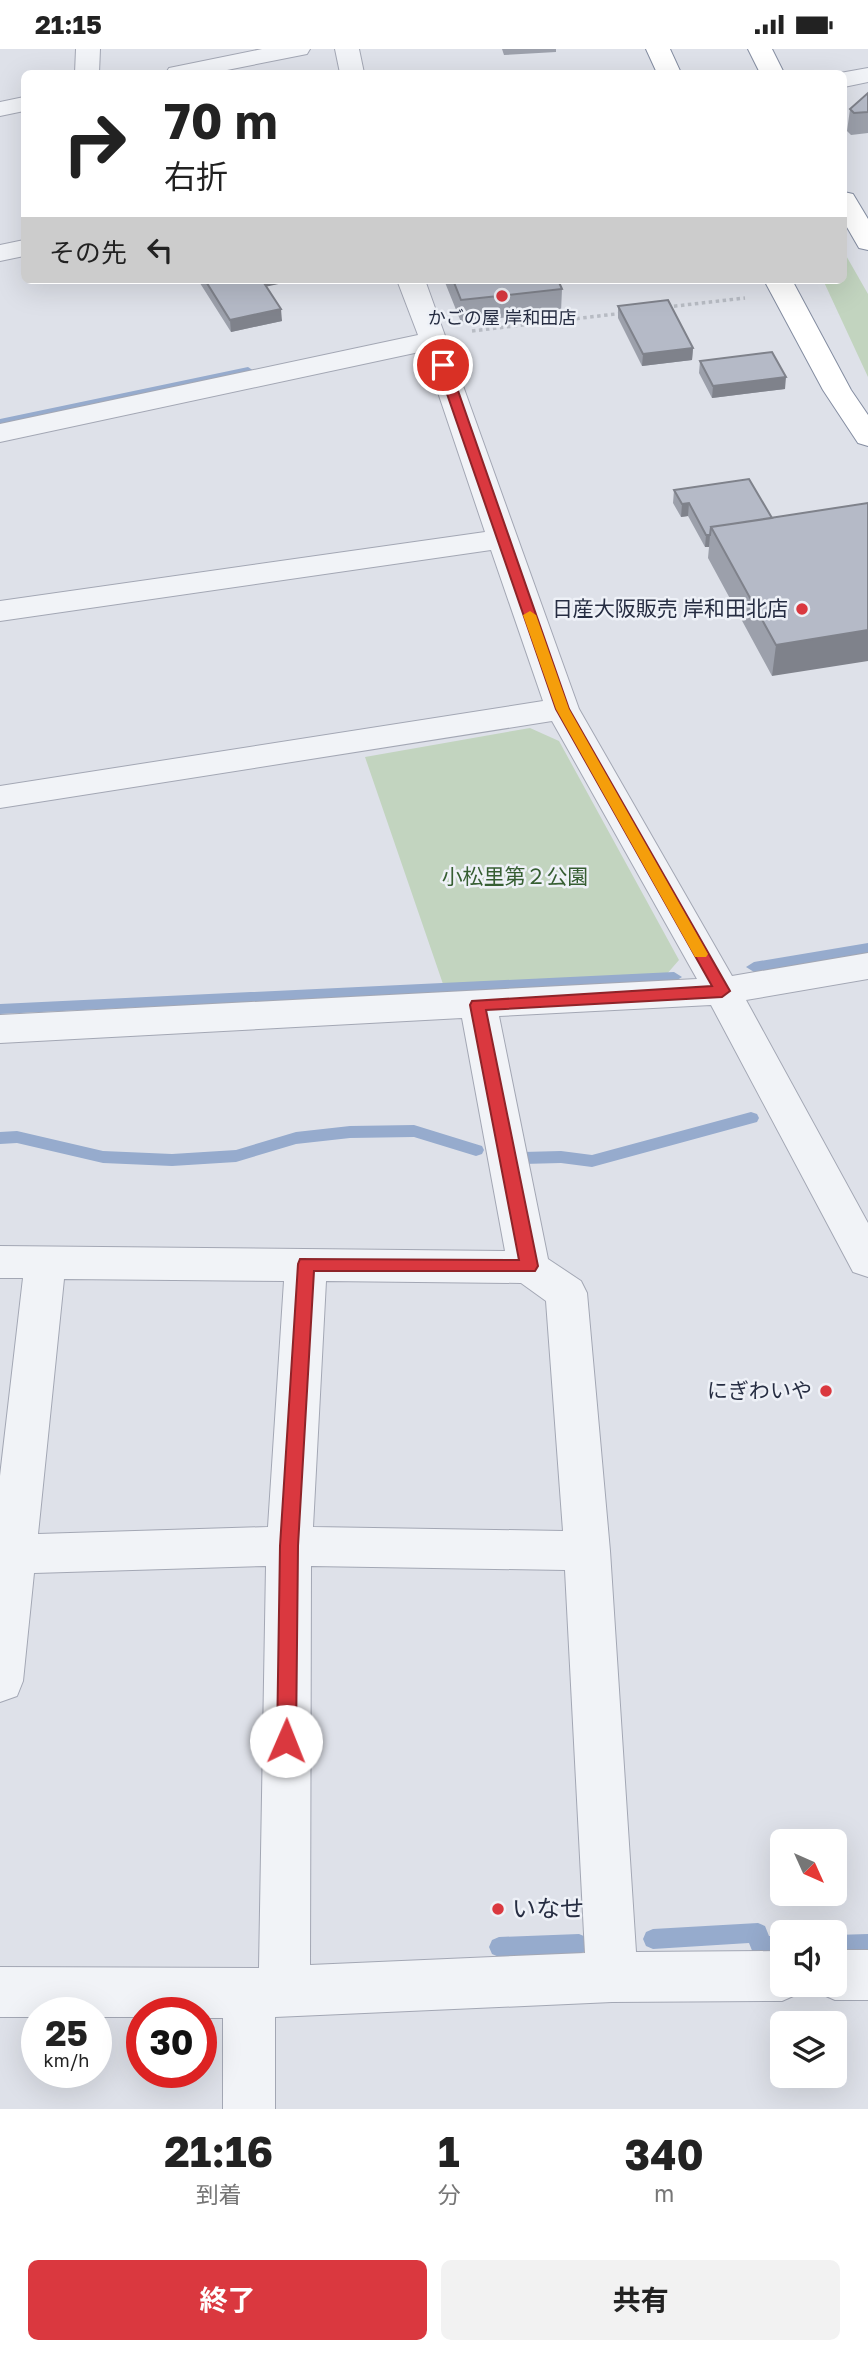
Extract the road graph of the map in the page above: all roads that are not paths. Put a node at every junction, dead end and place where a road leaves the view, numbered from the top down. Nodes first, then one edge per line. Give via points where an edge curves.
1 (88, 49) edge
2 (298, 49) edge
3 (347, 49) edge
4 (659, 49) edge
5 (760, 49) edge
6 (87, 70) edge
7 (193, 70) edge
8 (351, 70) edge
9 (668, 70) edge
10 (770, 70) edge
11 (868, 75) edge
12 (847, 79) edge
13 (21, 105) edge
14 (0, 109) edge
15 (847, 205) edge
16 (21, 226) edge
17 (0, 229) edge
18 (868, 242) edge
19 (21, 249) edge
20 (0, 253) edge
21 (413, 284) edge
22 (780, 284) edge
23 (435, 340) junction
24 (0, 433) edge
25 (868, 437) edge
26 (503, 539) junction
27 (0, 611) edge
28 (562, 709) junction
29 (0, 797) edge
30 (868, 966) edge
31 (722, 991) junction
32 (478, 1005) junction
33 (0, 1029) edge
34 (45, 1261) junction
35 (868, 1261) edge
36 (0, 1262) edge
37 (306, 1264) junction
38 (529, 1266) junction
39 (289, 1546) junction
40 (587, 1551) junction
41 (6, 1555) edge
42 (0, 1681) edge
43 (847, 1975) edge
44 (868, 1975) edge
45 (770, 1976) edge
46 (612, 1977) junction
47 (0, 1992) edge
48 (266, 1993) junction
49 (249, 2109) edge

1 - 6 street
2 - 7 street
3 - 8 street
4 - 9 highway
5 - 10 highway
11 - 12 street
13 - 14 street
15 - 18 highway
16 - 17 street
19 - 20 street
21 - 23 street
22 - 25 highway
23 - 24 street
23 - 26 street
26 - 27 street
26 - 28 street
28 - 29 street
28 - 31 street
30 - 31 street
31 - 32 street
31 - 35 street
32 - 33 street
32 - 38 street
34 - 36 street
34 - 37 street
34 - 41 street
37 - 38 street
37 - 39 street
38 - 40 street via 566,1293
39 - 40 street
39 - 41 street
39 - 48 street
40 - 46 street
41 - 42 street
43 - 44 street
45 - 46 street
46 - 48 street
47 - 48 street
48 - 49 street

